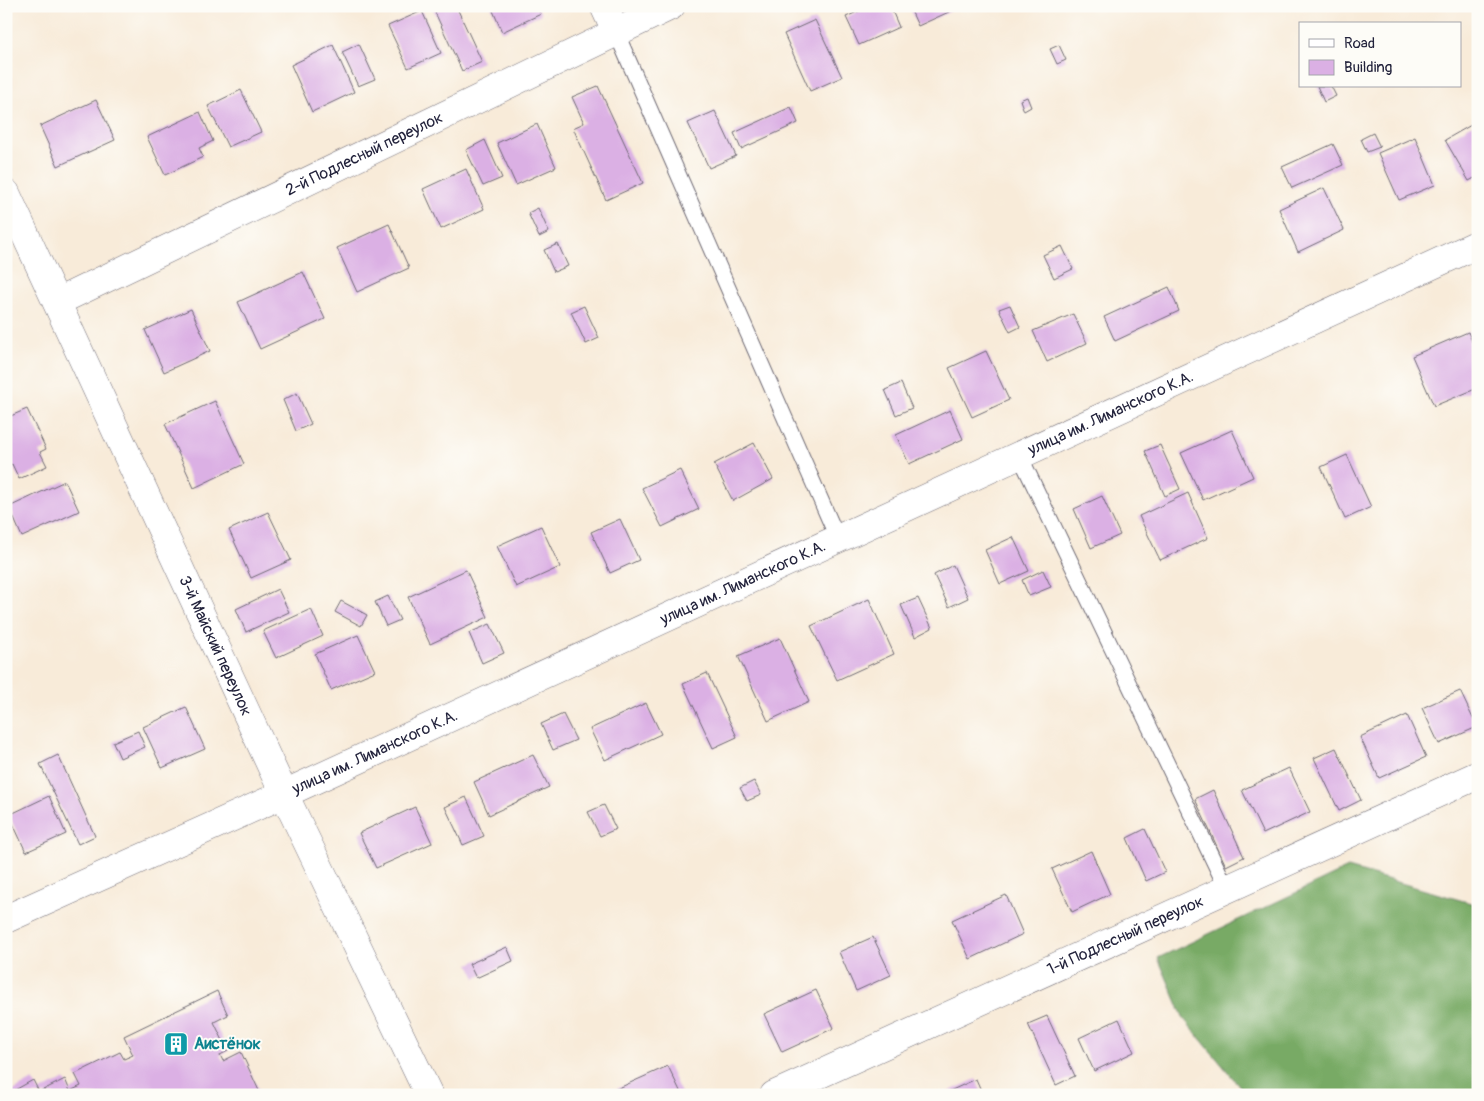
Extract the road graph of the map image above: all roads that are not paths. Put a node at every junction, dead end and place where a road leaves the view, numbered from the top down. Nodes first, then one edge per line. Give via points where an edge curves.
1 (604, 6) edge
2 (672, 6) edge
3 (616, 32) junction
4 (6, 193) edge
5 (1478, 244) edge
6 (57, 302) junction
7 (1019, 454) junction
8 (838, 537) junction
9 (1478, 774) edge
10 (284, 794) junction
11 (1227, 888) junction
12 (6, 919) edge
13 (429, 1095) edge
14 (774, 1095) edge

1 - 3 street
2 - 3 street, 2-й Подлесный переулок
3 - 6 street, 2-й Подлесный переулок
3 - 8 lane
4 - 6 street, 3-й Майский переулок
5 - 7 street, улица им. Лиманского К.А.
6 - 10 street, 3-й Майский переулок
7 - 8 street, улица им. Лиманского К.А.
7 - 11 lane
8 - 10 street, улица им. Лиманского К.А.
9 - 11 street, 1-й Подлесный переулок
10 - 12 street, улица им. Лиманского К.А.
10 - 13 street, 3-й Майский переулок
11 - 14 street, 1-й Подлесный переулок

